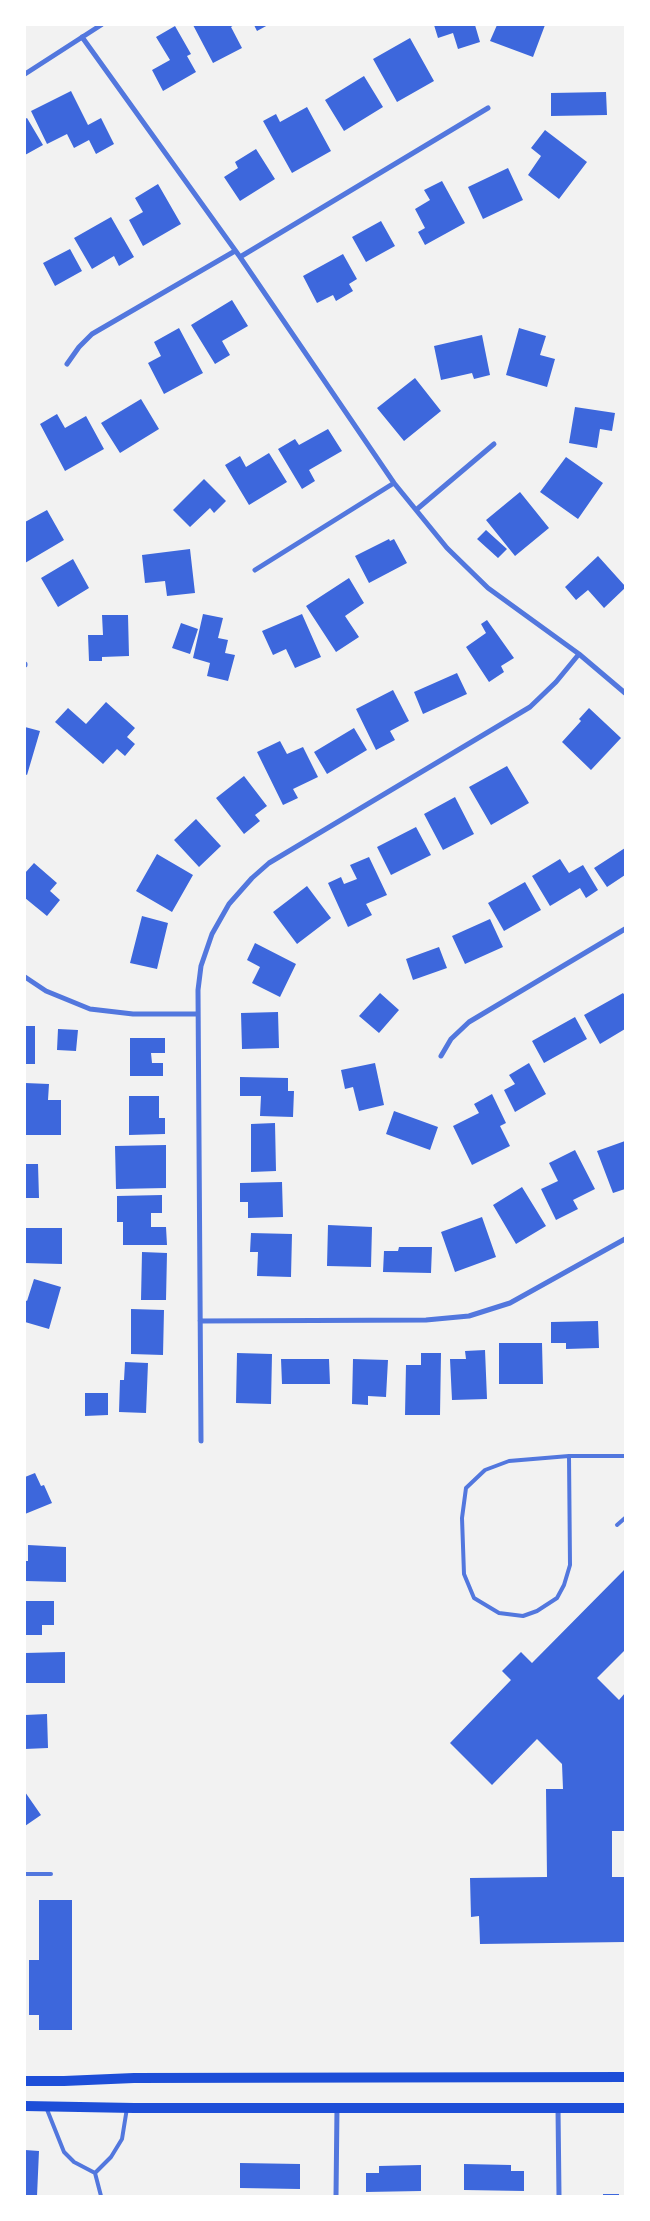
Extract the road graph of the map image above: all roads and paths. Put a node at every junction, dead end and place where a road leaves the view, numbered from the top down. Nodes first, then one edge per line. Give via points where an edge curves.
1 (101, 25) edge
2 (82, 37) junction
3 (25, 74) edge
4 (488, 108) dead end
5 (235, 251) junction
6 (240, 258) junction
7 (67, 364) dead end
8 (494, 444) dead end
9 (394, 483) junction
10 (416, 510) junction
11 (255, 570) dead end
12 (579, 654) junction
13 (625, 693) edge
14 (625, 929) edge
15 (25, 977) edge
16 (198, 1014) junction
17 (441, 1056) dead end
18 (625, 1239) edge
19 (200, 1320) junction
20 (201, 1441) dead end
21 (569, 1456) junction
22 (625, 1456) edge
23 (625, 1518) edge
24 (616, 1525) dead end
25 (25, 1874) edge
26 (51, 1874) dead end
27 (625, 2077) edge
28 (25, 2081) edge
29 (25, 2106) edge
30 (46, 2106) junction
31 (127, 2107) junction
32 (336, 2108) junction
33 (558, 2108) junction
34 (625, 2108) edge
35 (95, 2173) junction
36 (101, 2196) edge
37 (336, 2196) edge
38 (559, 2196) edge

1 - 2 street
2 - 3 street
2 - 5 street
4 - 6 street
5 - 6 street
5 - 7 street via 92,334
6 - 9 street
8 - 10 street
9 - 10 street
9 - 11 street
10 - 12 street via 447,548 488,588
12 - 13 street
12 - 16 street via 530,707 269,864 252,878 229,904 212,934 201,966
14 - 17 street via 469,1022
15 - 16 street via 46,992 90,1009 133,1014
16 - 19 street
18 - 19 street via 510,1303 469,1316 426,1320
19 - 20 street
21 - 21 lane via 509,1461 485,1470 466,1488 462,1518 464,1574 474,1598 499,1613 523,1616 537,1611 557,1598 564,1585 570,1565
21 - 22 lane
23 - 24 lane
25 - 26 lane
27 - 28 main road
29 - 30 main road
30 - 31 main road
30 - 35 lane via 64,2152 74,2162
31 - 32 main road
31 - 35 lane via 122,2140
32 - 33 main road
32 - 37 street
33 - 34 main road
33 - 38 street
35 - 36 lane

